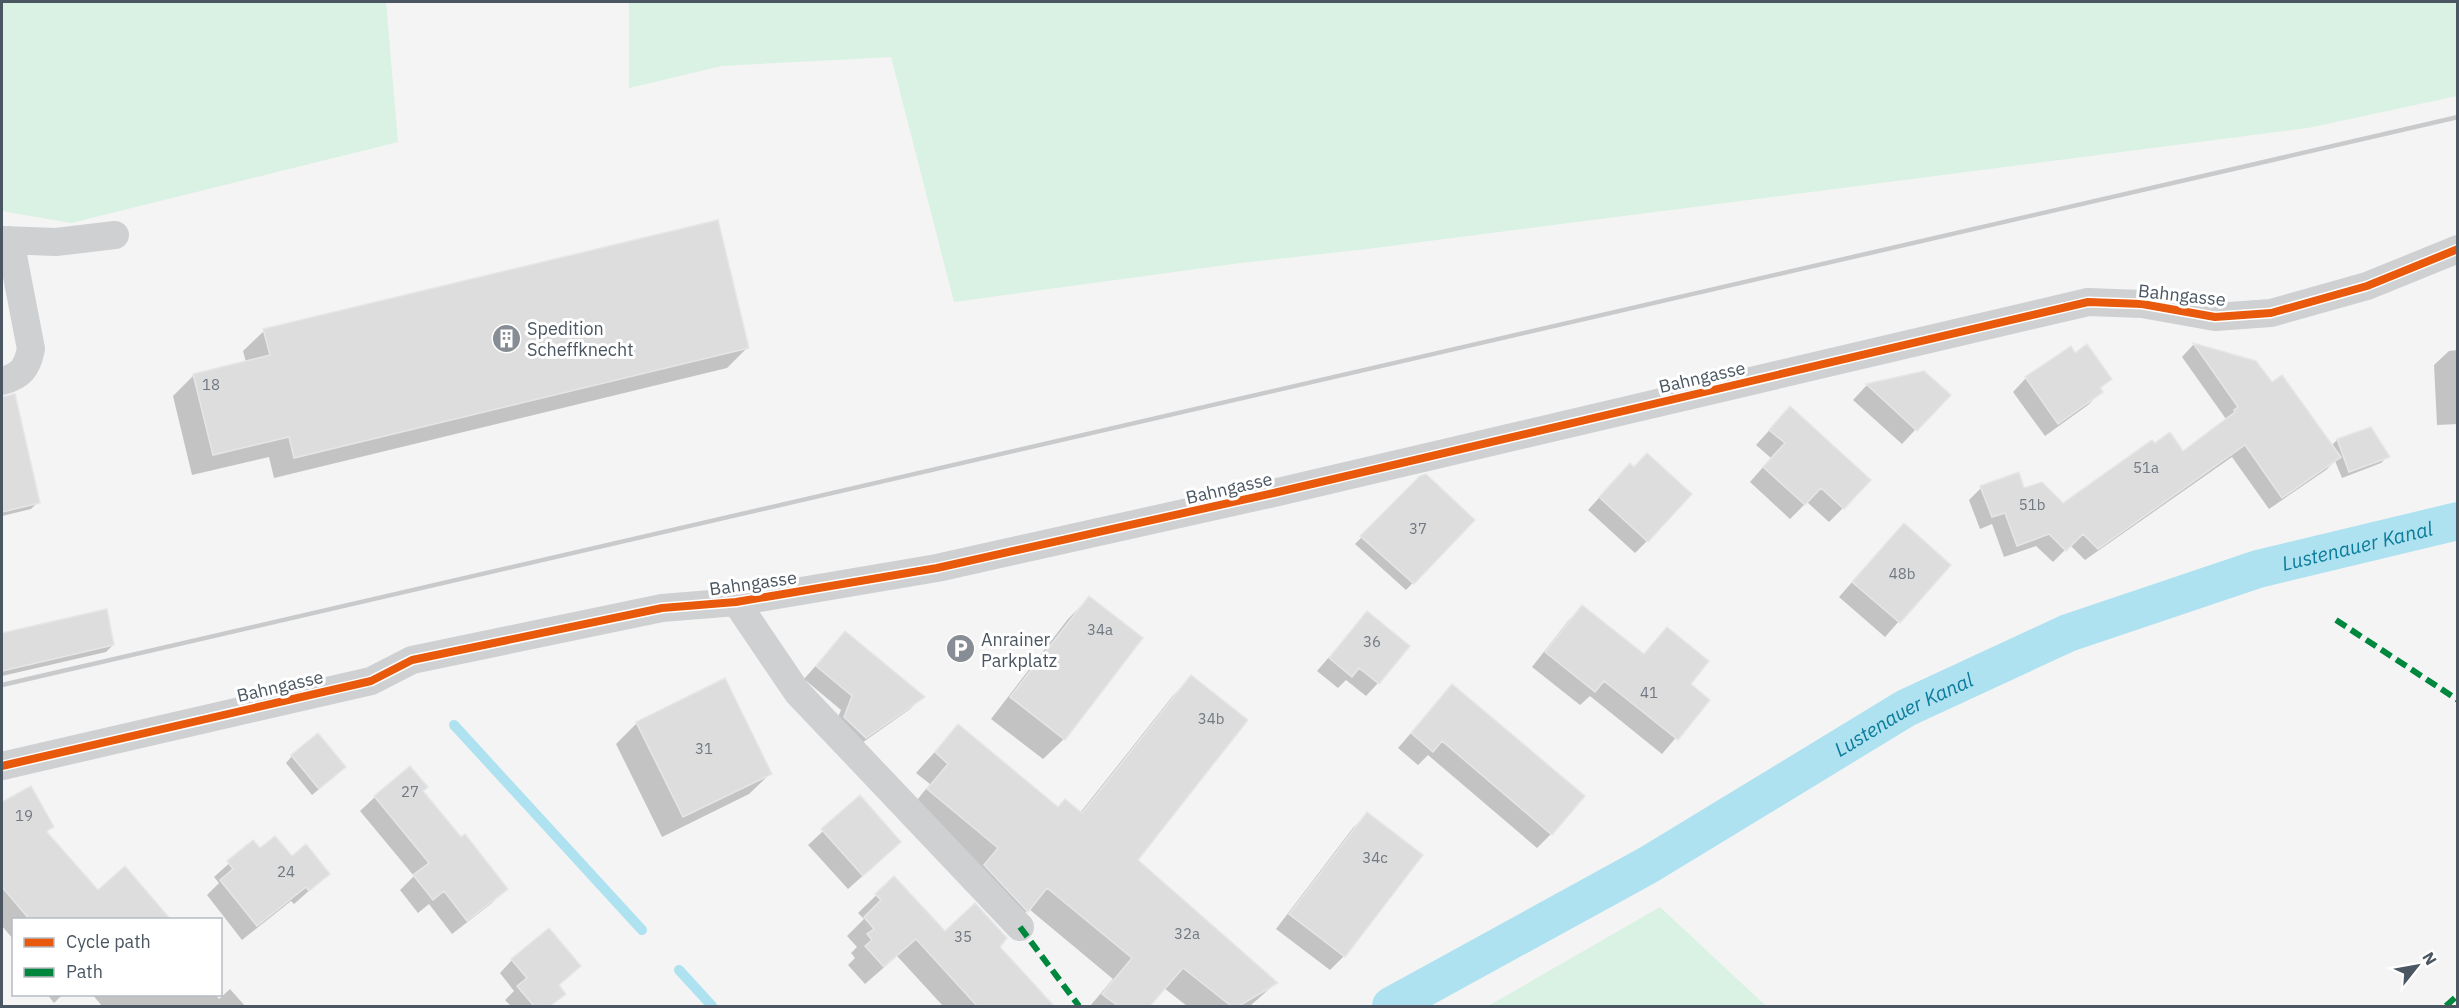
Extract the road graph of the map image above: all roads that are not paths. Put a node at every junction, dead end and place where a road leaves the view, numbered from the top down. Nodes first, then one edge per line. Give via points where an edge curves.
1 (115, 235) dead end
2 (6, 240) edge
3 (2457, 249) edge
4 (2, 381) edge
5 (736, 603) junction
6 (2, 766) edge
7 (1020, 927) dead end

1 - 2 street via 56,242
2 - 4 street via 31,349 28,364 15,377
3 - 5 street, Bahngasse via 2367,286 2271,313 2215,317 2142,304 2088,302 979,559
5 - 6 street, Bahngasse via 662,608 412,660 371,681
5 - 7 street, Bahngasse via 797,692

